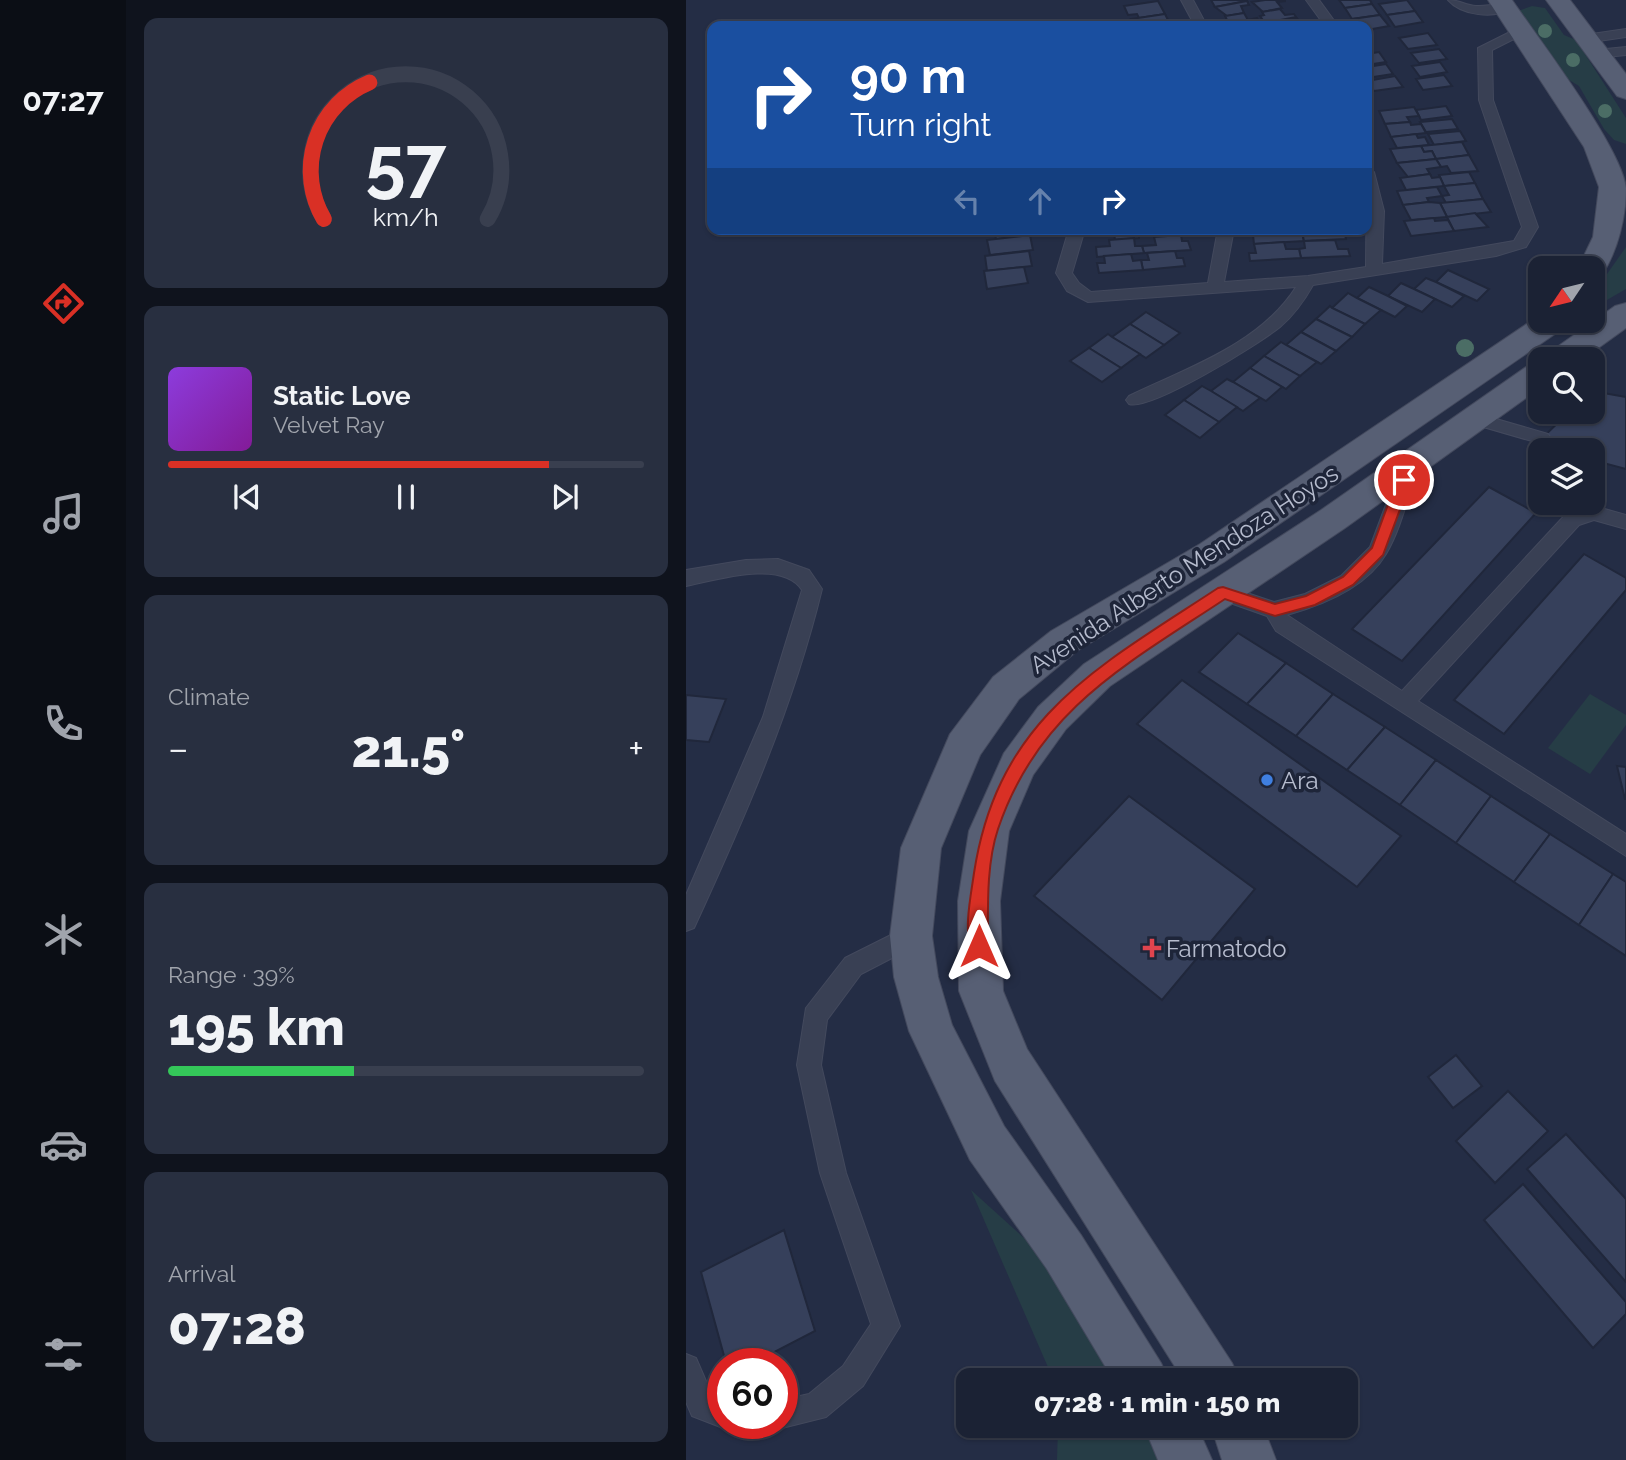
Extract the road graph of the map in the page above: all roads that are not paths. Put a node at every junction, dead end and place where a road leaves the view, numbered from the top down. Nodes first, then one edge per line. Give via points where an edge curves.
1 (1187, 0) edge
2 (1312, 0) edge
3 (1454, 0) edge
4 (1502, 4) edge
5 (1560, 4) edge
6 (1198, 21) edge
7 (1328, 21) edge
8 (1519, 33) junction
9 (1626, 33) edge
10 (1590, 46) junction
11 (1626, 51) edge
12 (1626, 91) edge
13 (1597, 147) junction
14 (1626, 164) edge
15 (1372, 194) edge
16 (1075, 235) edge
17 (1225, 235) edge
18 (1598, 256) edge
19 (1374, 270) junction
20 (1308, 281) junction
21 (1215, 289) junction
22 (1626, 313) edge
23 (1535, 333) edge
24 (1578, 347) edge
25 (1528, 381) edge
26 (1135, 400) dead end
27 (1472, 418) junction
28 (1542, 438) dead end
29 (1411, 462) junction
30 (1626, 522) edge
31 (686, 578) edge
32 (1223, 593) junction
33 (1275, 610) junction
34 (1405, 702) junction
35 (1626, 846) edge
36 (686, 920) edge
37 (911, 936) junction
38 (686, 1368) edge
39 (1135, 1368) edge
40 (1206, 1368) edge
41 (707, 1408) edge
42 (798, 1411) edge
43 (1175, 1438) edge
44 (1241, 1438) edge
45 (1185, 1460) edge
46 (1249, 1460) edge

1 - 6 lane
2 - 7 lane
3 - 4 lane via 1480,12
4 - 5 main road
4 - 8 main road
5 - 10 main road
8 - 13 main road
8 - 19 lane via 1485,48 1486,100 1530,227 1520,244
9 - 10 lane
10 - 11 lane
10 - 12 main road
13 - 14 main road
13 - 18 main road via 1613,187 1607,237
15 - 19 lane via 1376,211
16 - 21 lane via 1065,273 1073,287 1088,296
17 - 21 lane
19 - 20 lane
20 - 21 lane
20 - 26 lane via 1298,302 1246,345
22 - 24 main road
23 - 37 main road, Avenida Alberto Mendoza Hoyos via 1213,553 1064,641 1006,688 964,746 921,848
25 - 27 main road, Avenida Alberto Mendoza Hoyos
27 - 28 lane
27 - 29 main road, Avenida Alberto Mendoza Hoyos
29 - 32 main road, Avenida Alberto Mendoza Hoyos
29 - 33 lane via 1378,551 1348,581 1310,601
30 - 34 lane via 1594,513 1572,520
31 - 36 lane via 757,567 785,568 802,575 812,589 788,684 758,763
32 - 33 lane
32 - 40 main road, Avenida Alberto Mendoza Hoyos via 1097,675 1052,718 1017,765 989,831 979,901 981,991 1011,1065
33 - 34 lane via 1283,625
34 - 35 lane
37 - 39 main road, Avenida Alberto Mendoza Hoyos via 916,977 931,1031 987,1143 1064,1252
37 - 42 lane via 853,966 815,1016 808,1065 833,1173 886,1326 853,1376 816,1408
38 - 41 lane via 702,1406
43 - 45 main road
44 - 46 main road

